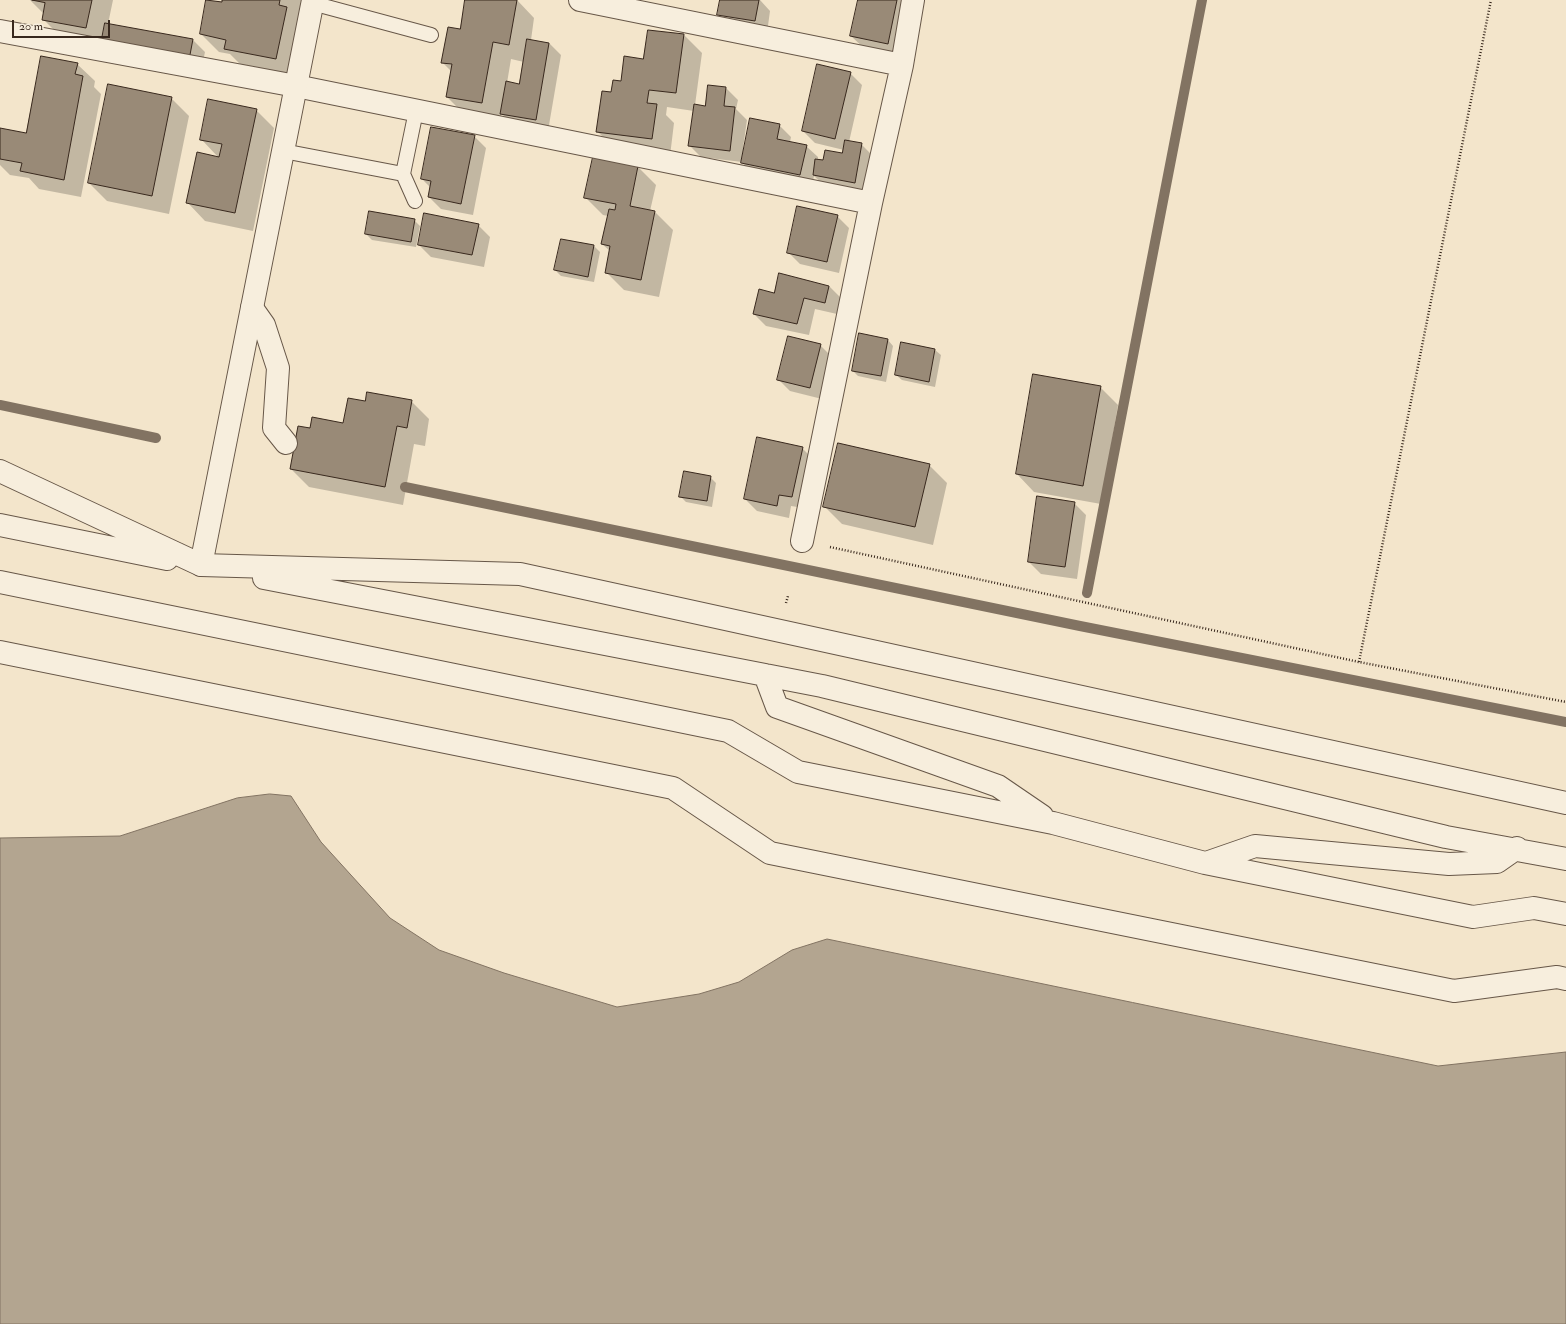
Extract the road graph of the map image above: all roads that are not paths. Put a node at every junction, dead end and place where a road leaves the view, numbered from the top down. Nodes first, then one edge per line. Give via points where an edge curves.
1 (580, 0) edge
2 (913, 0) edge
3 (312, 1) edge
4 (0, 31) edge
5 (431, 35) dead end
6 (902, 65) junction
7 (296, 86) junction
8 (416, 111) junction
9 (283, 151) junction
10 (403, 174) junction
11 (415, 201) dead end
12 (871, 203) junction
13 (252, 308) junction
14 (286, 443) dead end
15 (0, 471) edge
16 (0, 525) edge
17 (802, 541) road end
18 (201, 565) junction
19 (0, 582) edge
20 (0, 652) edge
21 (765, 675) junction
22 (1566, 803) edge
23 (1053, 823) junction
24 (1517, 848) junction
25 (1566, 858) edge
26 (1205, 863) junction
27 (1566, 914) edge
28 (1566, 979) edge

1 - 6 street
2 - 6 street
3 - 5 lane
3 - 7 street
4 - 7 street
6 - 12 street
7 - 8 street
7 - 9 street
8 - 10 lane
8 - 12 street
9 - 10 lane
9 - 13 street
10 - 11 lane
12 - 17 street
13 - 14 street via 264,325 278,368 274,428
13 - 18 street
15 - 18 street
16 - 18 street
18 - 21 street
18 - 22 street via 520,574
19 - 23 street via 728,731 798,772
20 - 28 street via 673,788 770,853 1454,991 1557,977
21 - 23 street via 777,707 998,786
21 - 24 street via 822,686 1446,837
23 - 26 street
24 - 25 street
24 - 26 street via 1497,862 1449,864 1255,846
26 - 27 street via 1472,917 1534,908

